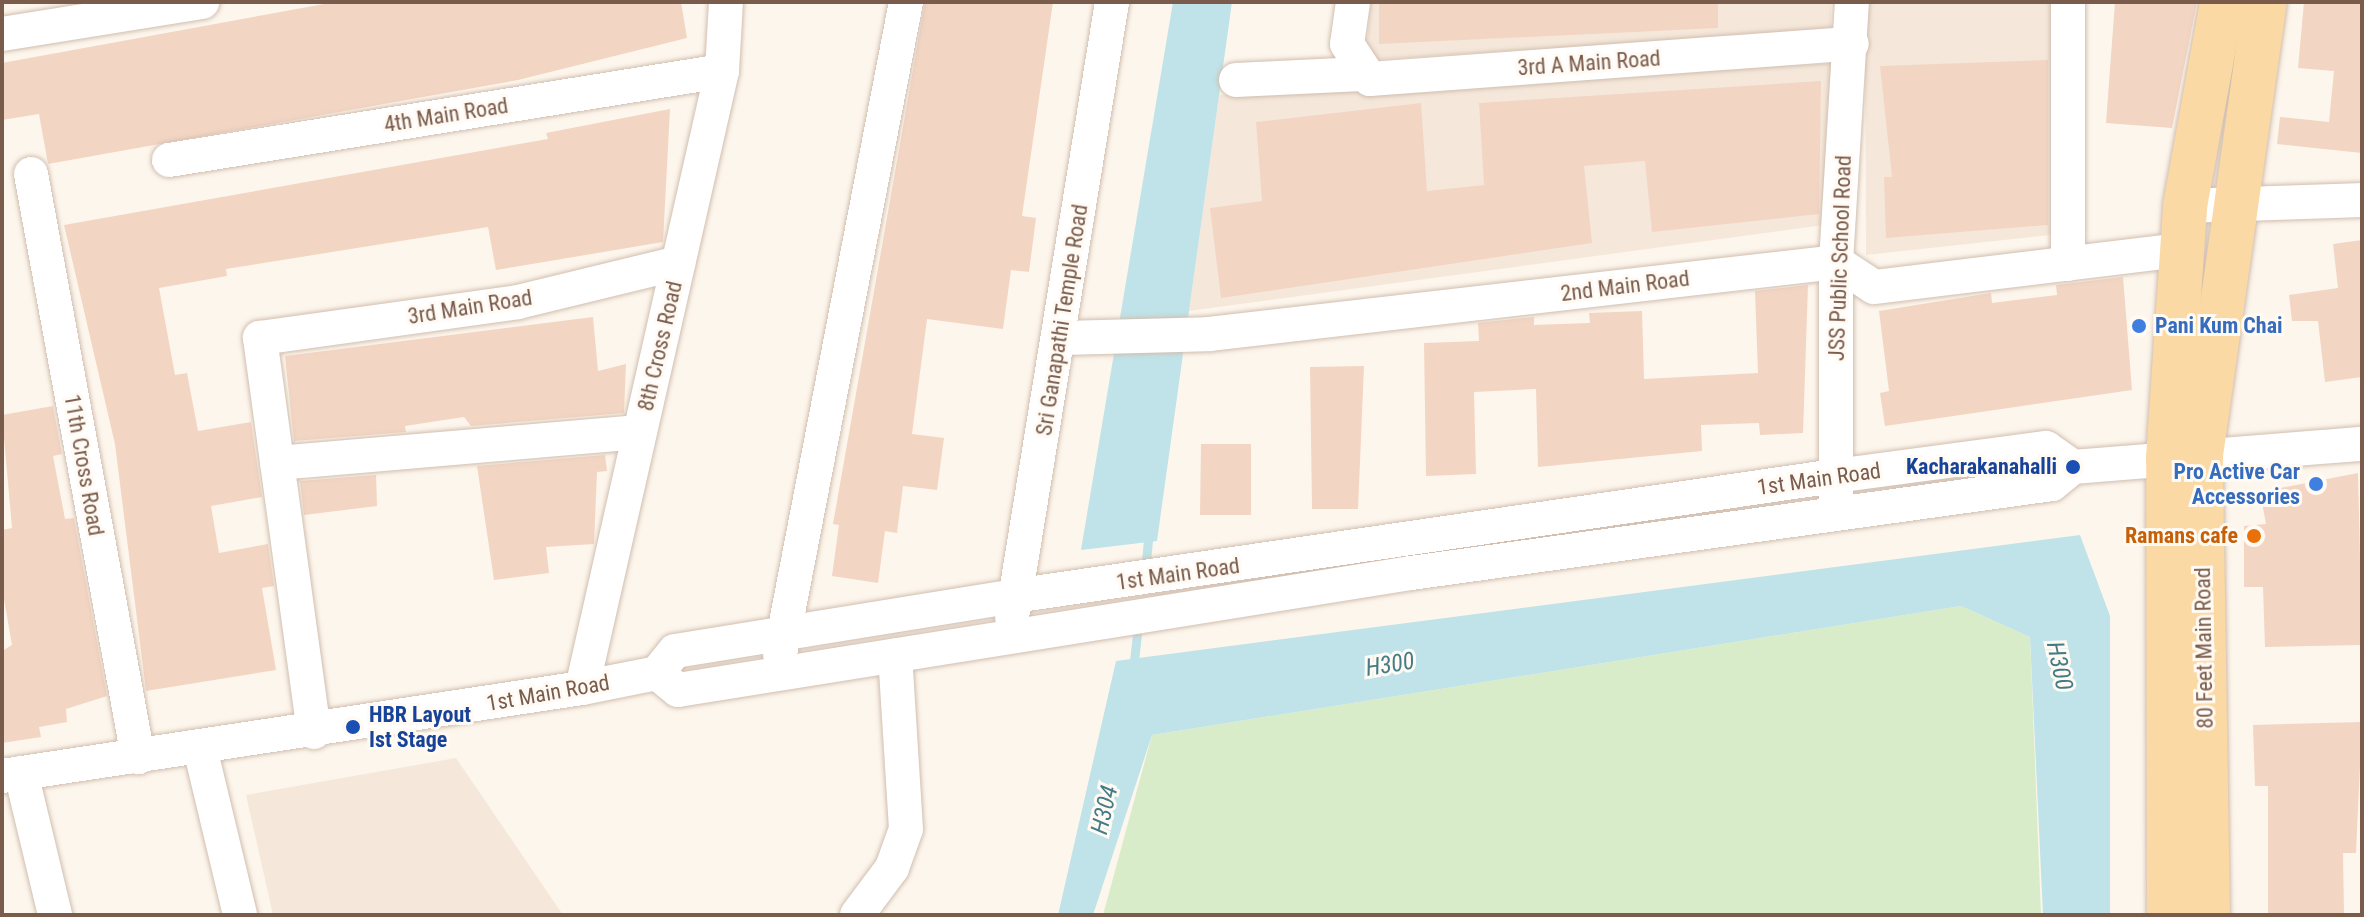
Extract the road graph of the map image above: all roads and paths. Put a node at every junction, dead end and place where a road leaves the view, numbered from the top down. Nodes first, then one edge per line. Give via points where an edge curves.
1 (202, 2) edge
2 (726, 2) edge
3 (906, 2) edge
4 (1112, 2) edge
5 (1353, 2) edge
6 (1852, 2) edge
7 (2068, 2) edge
8 (2222, 2) edge
9 (2265, 2) edge
10 (2, 34) edge
11 (1852, 44) junction
12 (1354, 59) junction
13 (722, 71) junction
14 (1236, 80) dead end
15 (169, 160) dead end
16 (31, 174) dead end
17 (2362, 200) edge
18 (2234, 205) junction
19 (2185, 206) junction
20 (2181, 250) junction
21 (1836, 262) junction
22 (678, 263) junction
23 (2068, 264) junction
24 (1061, 338) junction
25 (640, 432) junction
26 (2362, 444) edge
27 (2184, 456) junction
28 (277, 463) junction
29 (2073, 467) junction
30 (1835, 476) junction
31 (1836, 515) junction
32 (1014, 596) junction
33 (783, 635) junction
34 (1010, 637) junction
35 (895, 655) junction
36 (657, 673) junction
37 (777, 674) junction
38 (582, 688) junction
39 (314, 732) junction
40 (200, 748) junction
41 (138, 757) junction
42 (12, 775) edge
43 (55, 915) edge
44 (240, 915) edge
45 (857, 915) edge
46 (2169, 915) edge
47 (2208, 915) edge

1 - 10 street
2 - 13 street, 8th Cross Road
3 - 33 street
4 - 24 street, Sri Ganapathi Temple Road
5 - 12 street
6 - 11 street, JSS Public School Road
7 - 23 street
8 - 19 main road, 80 Feet Main Road
9 - 18 main road, 80 Feet Main Road
11 - 12 street, 3rd A Main Road
11 - 21 street, JSS Public School Road
12 - 14 street, 3rd A Main Road
13 - 15 street, 4th Main Road
13 - 22 street, 8th Cross Road
16 - 41 street, 11th Cross Road
17 - 18 street
18 - 19 street
18 - 27 main road, 80 Feet Main Road
19 - 20 main road, 80 Feet Main Road
20 - 23 street
20 - 27 main road, 80 Feet Main Road
21 - 23 street via 1874,287
21 - 24 street, 2nd Main Road via 1209,334
21 - 30 street, JSS Public School Road
22 - 25 street, 8th Cross Road
22 - 28 street, 3rd Main Road via 518,302 260,338
24 - 32 street, Sri Ganapathi Temple Road
25 - 28 street
25 - 38 street, 8th Cross Road
26 - 27 street
27 - 29 street
27 - 46 main road, 80 Feet Main Road
27 - 47 main road, 80 Feet Main Road
28 - 39 street
29 - 30 street, 1st Main Road via 2046,448
29 - 31 street via 2052,484
30 - 31 street, JSS Public School Road
30 - 32 street, 1st Main Road
31 - 34 street
32 - 33 street, 1st Main Road
32 - 34 street, Sri Ganapathi Temple Road
33 - 36 street, 1st Main Road via 675,651
33 - 37 street
34 - 35 street
35 - 37 street
35 - 45 street via 906,829 892,868
36 - 37 street via 678,690
36 - 38 street, 1st Main Road
38 - 39 street, 1st Main Road
39 - 40 street, 1st Main Road
40 - 41 street, 1st Main Road
40 - 44 street
41 - 42 street, 1st Main Road
42 - 43 street

